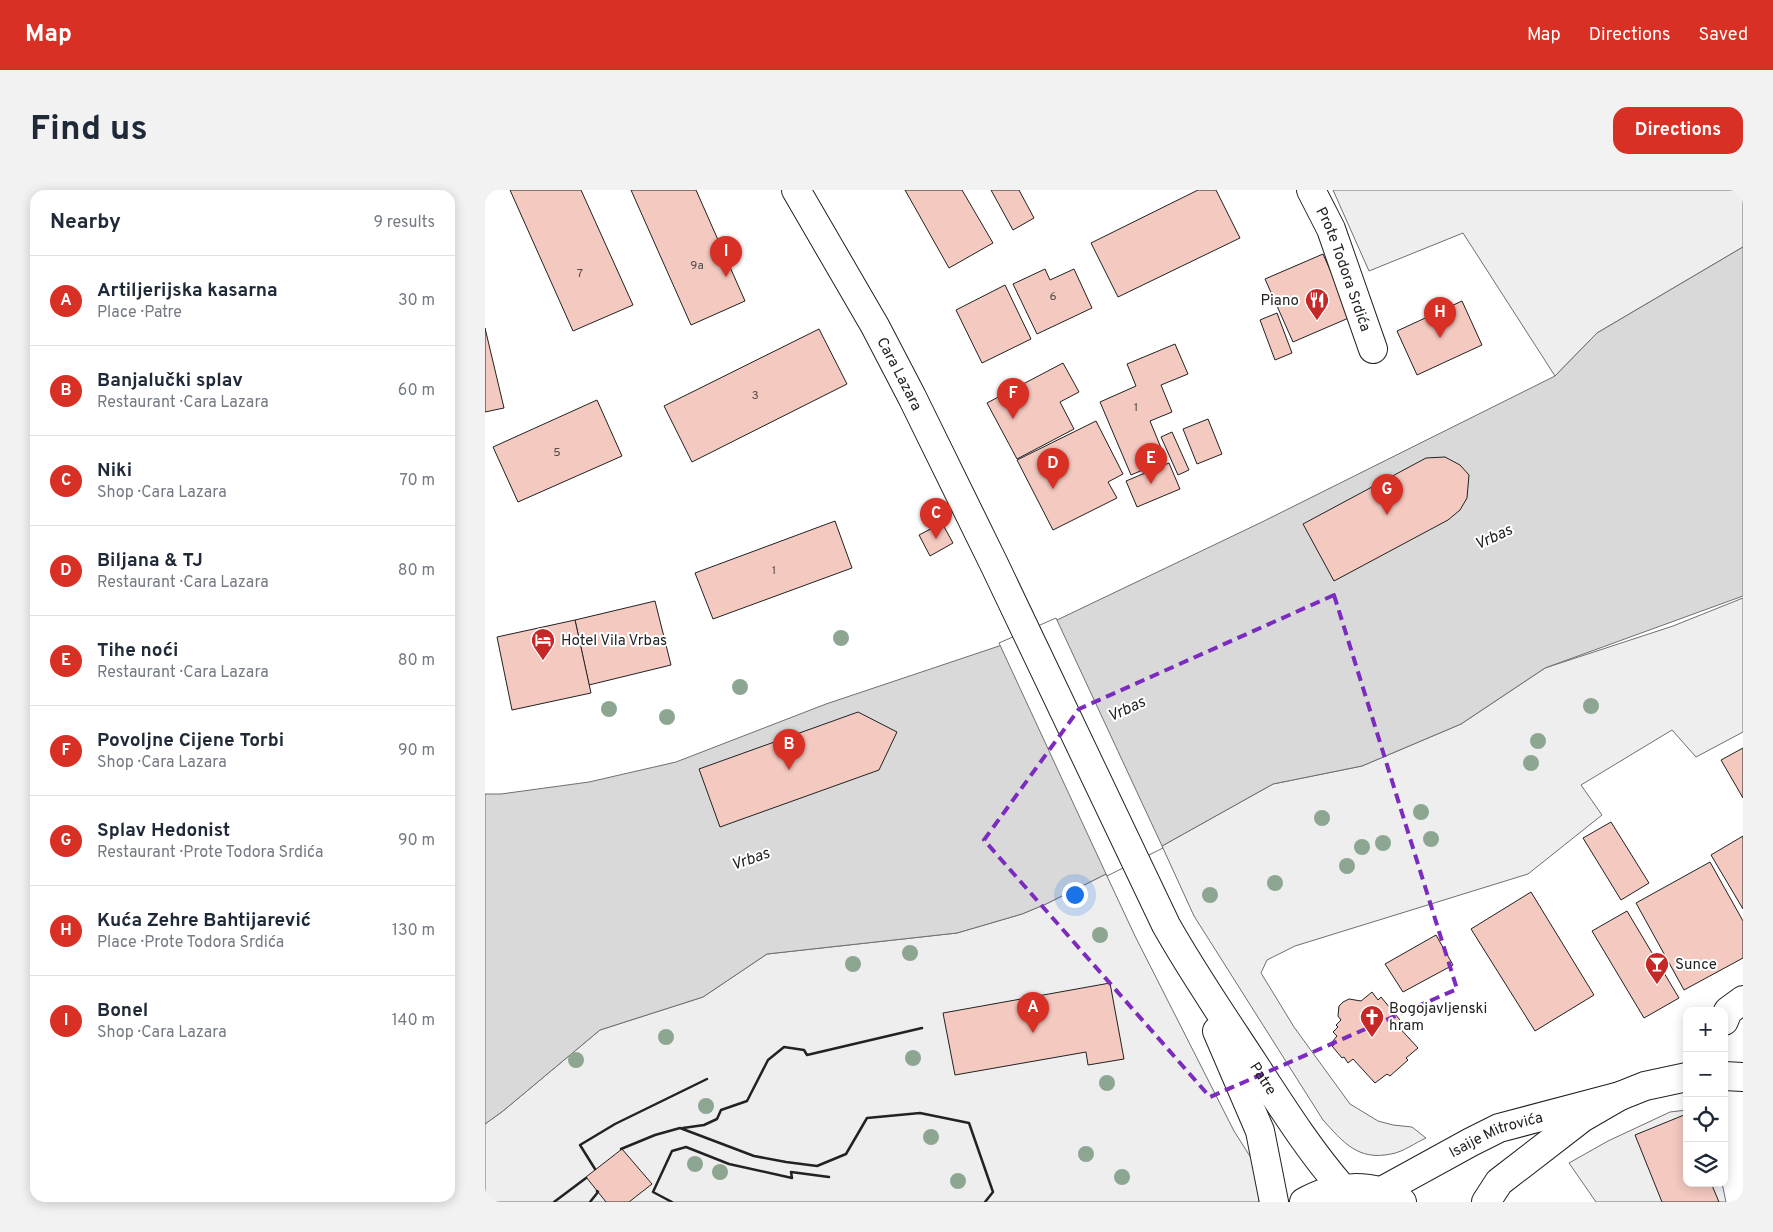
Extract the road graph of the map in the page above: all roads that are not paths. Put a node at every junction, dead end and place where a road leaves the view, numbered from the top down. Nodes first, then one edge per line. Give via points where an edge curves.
1 (796, 190) edge
2 (1311, 190) edge
3 (1373, 349) dead end
4 (1166, 925) joint
5 (1189, 965) junction
6 (1743, 1000) edge
7 (1728, 1010) edge
8 (1728, 1076) edge
9 (1743, 1077) edge
10 (1683, 1078) edge
11 (1620, 1096) junction
12 (1343, 1189) junction
13 (1391, 1197) edge
14 (1274, 1202) edge
15 (1303, 1202) edge
16 (1486, 1202) edge

1 - 4 street, Cara Lazara via 875,326 994,564
2 - 3 street, Prote Todora Srdića via 1331,229
4 - 5 street, Patre
5 - 12 street, Patre via 1312,1152
5 - 14 street, Patre via 1260,1131
6 - 7 street
8 - 9 street
10 - 11 street, Isaije Mitrovića via 1645,1086
11 - 13 street, Isaije Mitrovića via 1499,1128 1471,1142
11 - 16 street, Isaije Mitrovića via 1582,1118 1499,1182
12 - 13 street via 1362,1188
12 - 15 street

